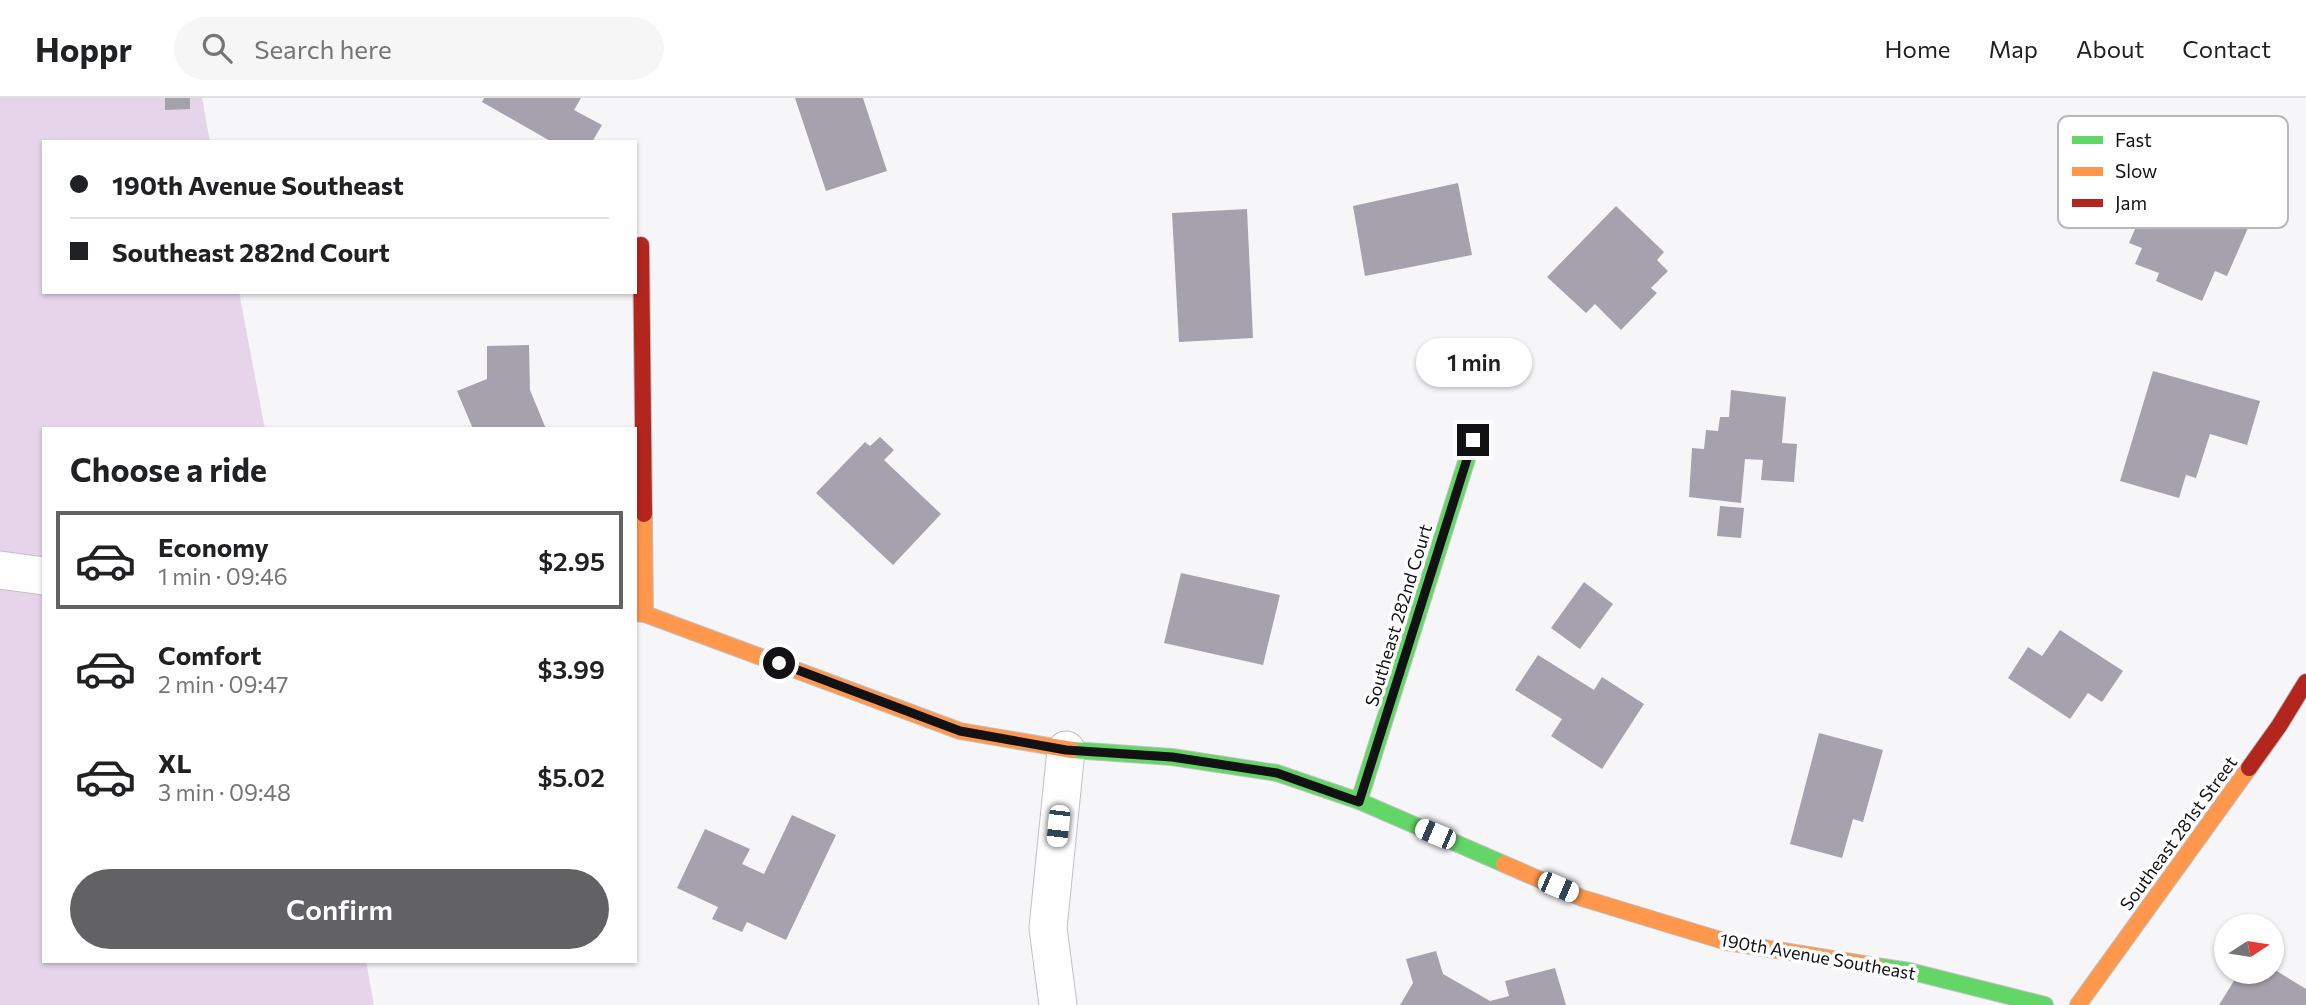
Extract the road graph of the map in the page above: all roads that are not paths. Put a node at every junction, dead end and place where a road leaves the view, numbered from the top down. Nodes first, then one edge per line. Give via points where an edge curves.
1 (641, 245) dead end
2 (1473, 440) dead end
3 (0, 570) edge
4 (42, 576) edge
5 (640, 614) edge
6 (2306, 682) edge
7 (1066, 750) junction
8 (1359, 802) junction
9 (1058, 1005) edge
10 (2045, 1005) edge
11 (2078, 1005) edge

1 - 5 street
2 - 8 street, Southeast 282nd Court
3 - 4 street
5 - 7 street, 190th Avenue Southeast via 960,731
6 - 11 street, Southeast 281st Street
7 - 8 street, 190th Avenue Southeast via 1172,757 1277,773
7 - 9 street via 1048,928
8 - 10 street, 190th Avenue Southeast via 1582,898 1727,942 1909,971

